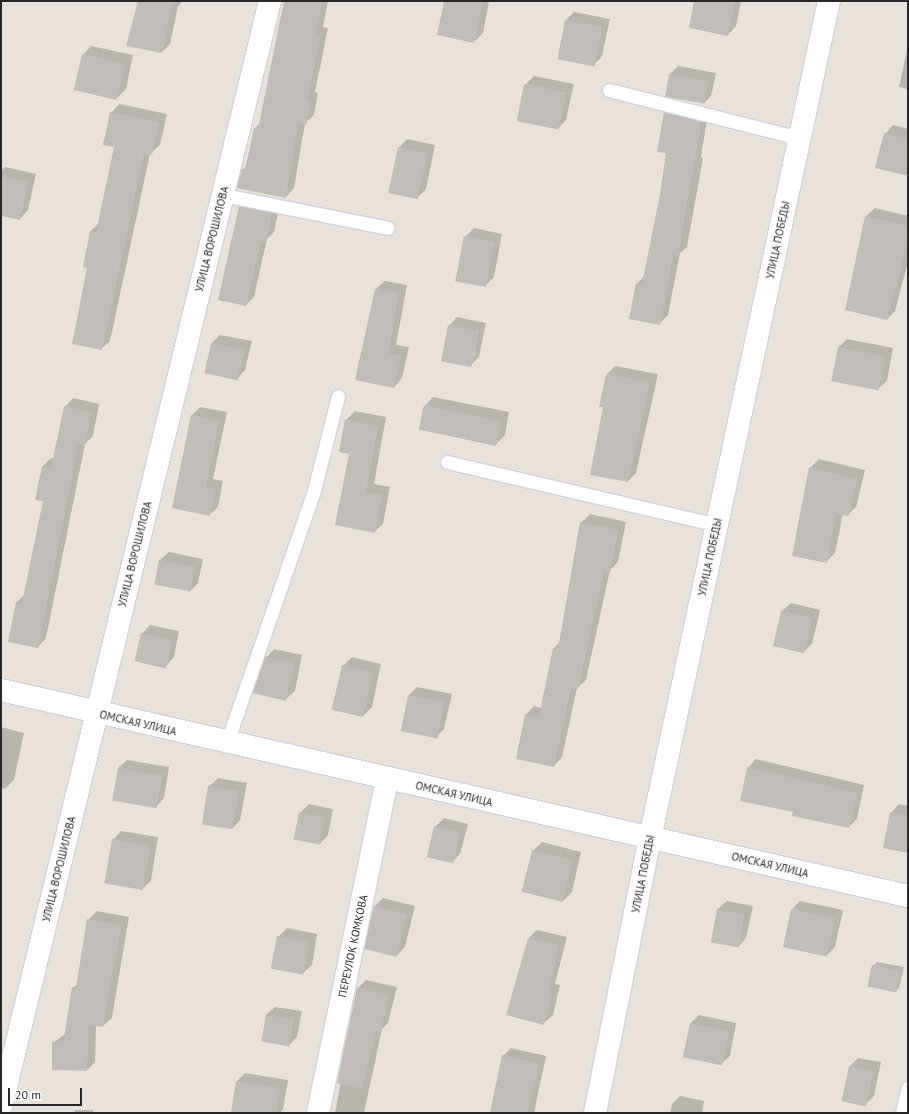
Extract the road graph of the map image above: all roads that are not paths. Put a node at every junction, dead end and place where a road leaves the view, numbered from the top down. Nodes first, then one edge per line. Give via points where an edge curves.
1 (270, 1) edge
2 (829, 1) edge
3 (609, 90) dead end
4 (800, 138) junction
5 (223, 195) junction
6 (388, 228) dead end
7 (338, 396) dead end
8 (447, 462) dead end
9 (717, 525) junction
10 (1, 690) edge
11 (97, 713) junction
12 (227, 742) junction
13 (387, 779) junction
14 (650, 838) junction
15 (908, 896) edge
16 (908, 1088) edge
17 (1, 1107) edge
18 (318, 1113) edge
19 (595, 1113) edge
20 (902, 1113) edge

1 - 5 street, УЛИЦА ВОРОШИЛОВА
2 - 4 street, УЛИЦА ПОБЕДЫ
3 - 4 lane
4 - 9 street, УЛИЦА ПОБЕДЫ
5 - 6 lane
5 - 11 street, УЛИЦА ВОРОШИЛОВА
7 - 12 lane via 313,494
8 - 9 lane
9 - 14 street, УЛИЦА ПОБЕДЫ
10 - 11 street, ОМСКАЯ УЛИЦА
11 - 12 street, ОМСКАЯ УЛИЦА
11 - 17 street, УЛИЦА ВОРОШИЛОВА
12 - 13 street, ОМСКАЯ УЛИЦА
13 - 14 street, ОМСКАЯ УЛИЦА
13 - 18 street, ПЕРЕУЛОК КОМКОВА
14 - 15 street, ОМСКАЯ УЛИЦА
14 - 19 street, УЛИЦА ПОБЕДЫ
16 - 20 lane

